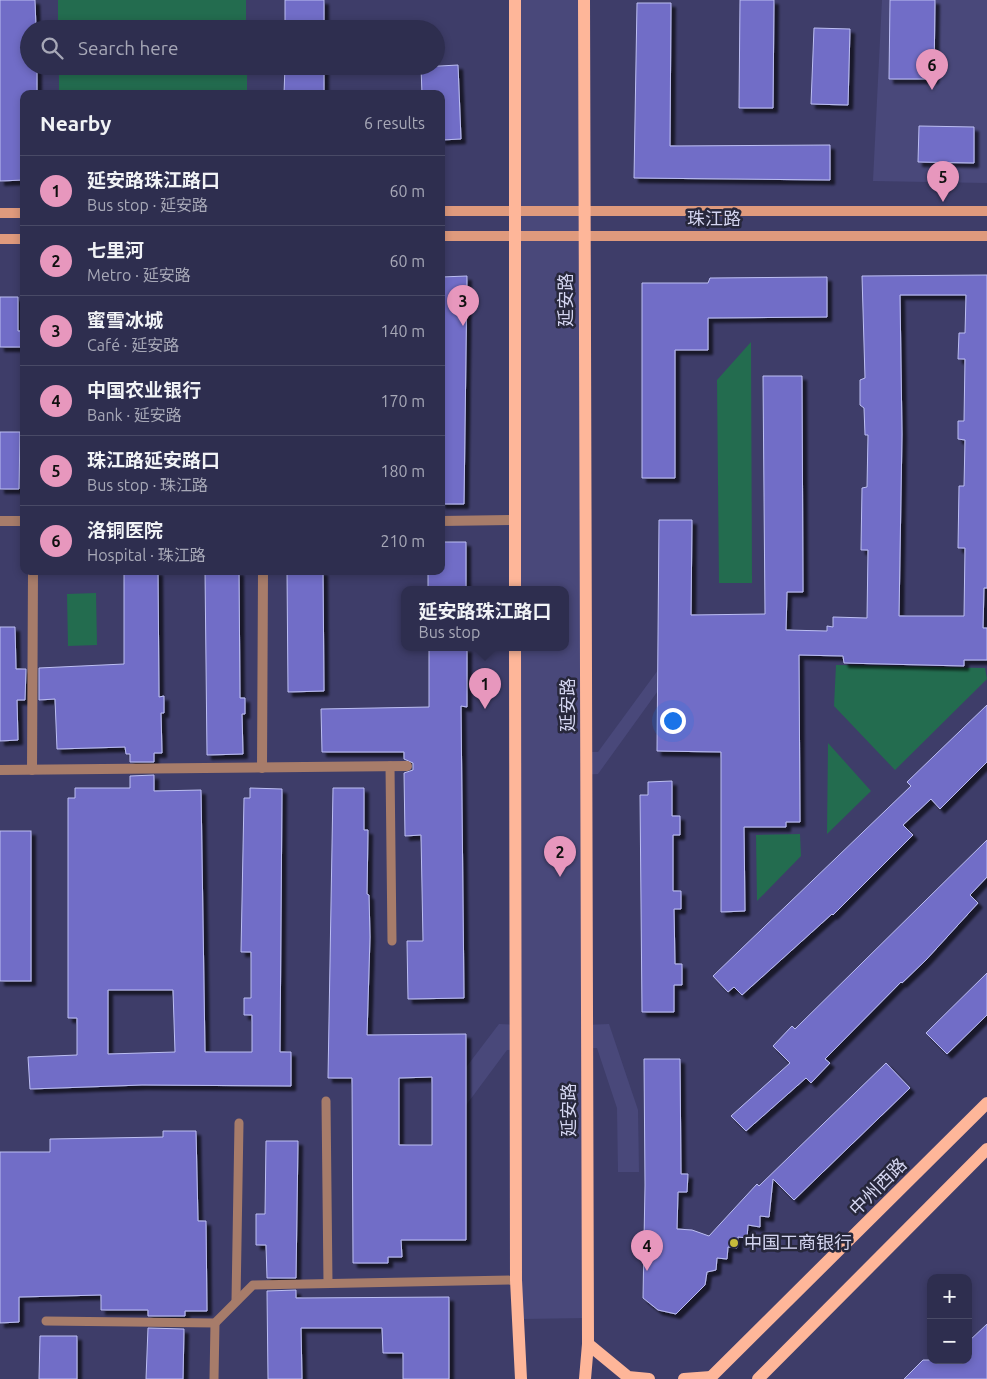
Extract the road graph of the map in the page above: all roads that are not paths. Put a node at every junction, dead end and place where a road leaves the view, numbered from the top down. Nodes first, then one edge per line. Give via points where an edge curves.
1 (515, 0) edge
2 (584, 0) edge
3 (516, 210) junction
4 (584, 210) junction
5 (987, 210) edge
6 (445, 211) edge
7 (0, 213) edge
8 (20, 213) edge
9 (584, 235) junction
10 (445, 236) edge
11 (516, 236) junction
12 (987, 236) edge
13 (0, 239) edge
14 (20, 239) edge
15 (515, 520) junction
16 (0, 521) edge
17 (20, 521) edge
18 (445, 521) edge
19 (33, 575) edge
20 (262, 575) edge
21 (515, 586) edge
22 (515, 651) edge
23 (390, 766) junction
24 (407, 766) dead end
25 (262, 768) junction
26 (0, 770) edge
27 (32, 770) junction
28 (392, 941) dead end
29 (326, 1101) dead end
30 (987, 1104) edge
31 (239, 1124) dead end
32 (987, 1149) edge
33 (516, 1280) junction
34 (328, 1283) junction
35 (236, 1301) junction
36 (46, 1321) dead end
37 (215, 1324) junction
38 (588, 1344) junction
39 (710, 1378) edge
40 (214, 1379) edge
41 (522, 1379) edge
42 (585, 1379) edge
43 (648, 1379) edge
44 (684, 1379) edge
45 (758, 1379) edge

1 - 3 main road
2 - 4 main road, 延安路
3 - 4 main road, 珠江路
3 - 6 main road, 珠江路
3 - 11 main road
4 - 5 main road, 珠江路
4 - 9 main road, 延安路
7 - 8 main road
9 - 11 main road, 珠江路
9 - 12 main road, 珠江路
9 - 38 main road, 延安路
10 - 11 main road, 珠江路
11 - 15 main road
13 - 14 main road
15 - 18 street
15 - 21 main road
16 - 17 street
19 - 27 street
20 - 25 street
22 - 33 main road
23 - 24 street
23 - 25 street
23 - 28 lane
25 - 27 street
26 - 27 street
29 - 34 lane
30 - 39 main road, 中州西路
31 - 35 lane
32 - 45 main road
33 - 34 lane
33 - 41 main road
34 - 35 lane via 253,1285
35 - 37 lane
36 - 37 lane
37 - 40 lane
38 - 42 main road, 延安路
38 - 43 main road via 628,1376
39 - 44 main road

